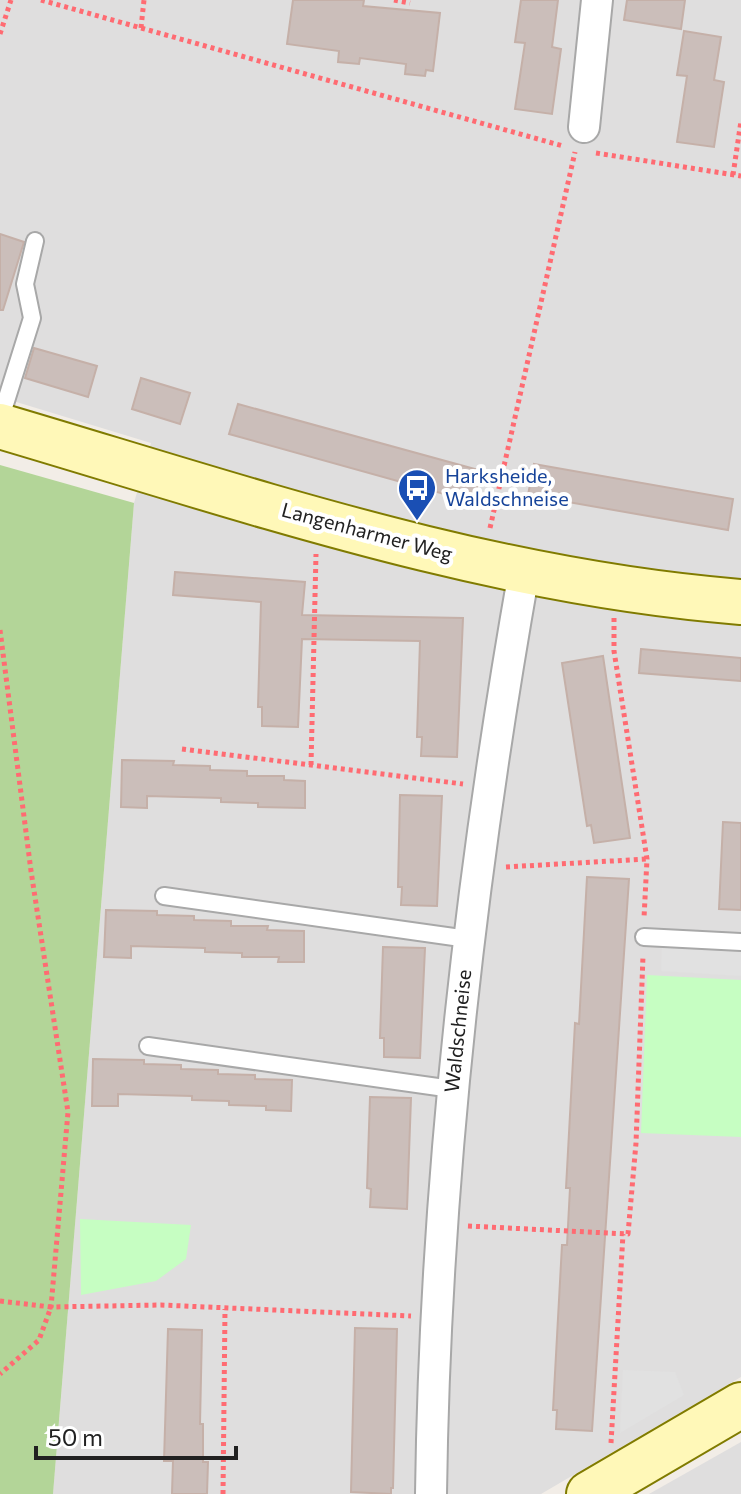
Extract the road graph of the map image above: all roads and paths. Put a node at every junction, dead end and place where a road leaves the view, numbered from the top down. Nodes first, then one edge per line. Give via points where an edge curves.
1 (11, 0) edge
2 (41, 0) edge
3 (144, 0) edge
4 (394, 0) edge
5 (597, 0) edge
6 (410, 3) dead end
7 (141, 28) junction
8 (0, 34) edge
9 (741, 121) edge
10 (580, 138) junction
11 (733, 175) junction
12 (741, 176) edge
13 (35, 241) dead end
14 (0, 423) edge
15 (317, 519) junction
16 (490, 530) dead end
17 (524, 572) junction
18 (741, 602) edge
19 (0, 630) edge
20 (182, 749) dead end
21 (311, 765) junction
22 (488, 787) junction
23 (647, 859) dead end
24 (477, 869) junction
25 (164, 896) dead end
26 (644, 937) dead end
27 (468, 939) junction
28 (741, 942) edge
29 (148, 1046) dead end
30 (452, 1089) junction
31 (442, 1225) junction
32 (0, 1301) edge
33 (51, 1307) junction
34 (225, 1309) junction
35 (436, 1317) junction
36 (0, 1374) edge
37 (741, 1405) edge
38 (611, 1445) dead end
39 (223, 1494) edge
40 (431, 1494) edge
41 (589, 1494) edge

1 - 8 path
2 - 7 path
3 - 7 path
4 - 6 path
5 - 10 street
7 - 10 path
9 - 11 path
10 - 11 path
10 - 16 path
11 - 12 path
13 - 14 lane via 25,284 32,318
14 - 15 main road, Langenharmer Weg
15 - 17 main road, Langenharmer Weg
15 - 21 path
17 - 18 main road, Langenharmer Weg
17 - 22 street, Waldschneise
19 - 33 path via 68,1112
20 - 21 path
21 - 22 path
22 - 24 street, Waldschneise
23 - 24 path
24 - 27 street, Waldschneise
25 - 27 lane
26 - 28 lane
27 - 30 street, Waldschneise
29 - 30 lane
30 - 31 street, Waldschneise
31 - 35 street, Waldschneise
31 - 38 path via 625,1234
32 - 33 path
33 - 34 path
33 - 36 path via 39,1340
34 - 35 path
34 - 39 path
35 - 40 street, Waldschneise
37 - 41 main road

